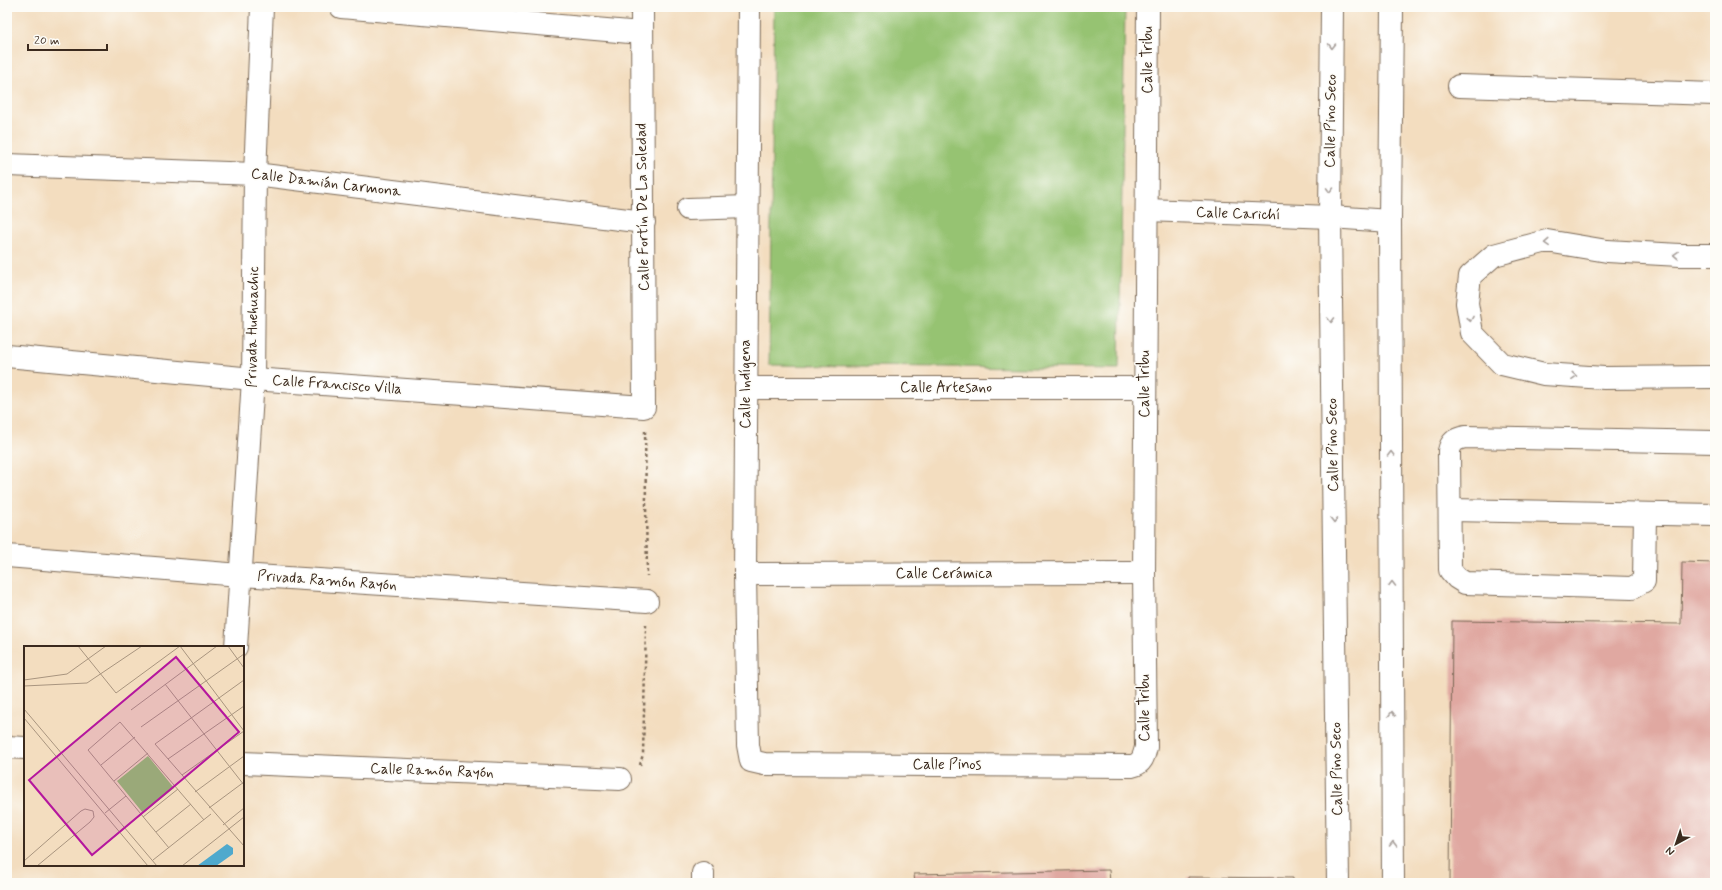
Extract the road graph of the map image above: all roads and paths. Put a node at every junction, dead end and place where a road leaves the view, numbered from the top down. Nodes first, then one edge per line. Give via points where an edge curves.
1 (262, 7) edge
2 (341, 7) edge
3 (642, 7) edge
4 (749, 7) edge
5 (1148, 7) edge
6 (1332, 7) edge
7 (1392, 7) edge
8 (641, 32) junction
9 (1459, 86) dead end
10 (1715, 94) edge
11 (7, 165) edge
12 (255, 174) junction
13 (748, 207) junction
14 (688, 209) dead end
15 (1147, 210) junction
16 (1330, 217) junction
17 (1390, 221) junction
18 (644, 222) junction
19 (1715, 255) edge
20 (7, 356) edge
21 (1715, 377) edge
22 (253, 379) junction
23 (746, 388) junction
24 (1145, 388) junction
25 (644, 407) joint
26 (1715, 442) edge
27 (1450, 510) junction
28 (1645, 514) junction
29 (1715, 515) edge
30 (7, 556) edge
31 (1144, 573) junction
32 (745, 574) junction
33 (240, 575) junction
34 (647, 601) dead end
35 (236, 646) edge
36 (7, 747) edge
37 (24, 748) edge
38 (751, 761) joint
39 (1141, 761) joint
40 (244, 763) edge
41 (620, 779) dead end
42 (1338, 883) edge
43 (1393, 883) edge

1 - 12 street, Privada Huehuachic
2 - 8 street
3 - 8 street, Calle Fortín De La Soledad
4 - 13 street, Calle Indígena
5 - 15 street, Calle Tribu
6 -> 16 street, Calle Pino Seco
7 - 17 street
8 - 18 street, Calle Fortín De La Soledad
9 - 10 street
11 - 12 street, Calle Damián Carmona
12 - 18 street, Calle Damián Carmona
12 - 22 street, Privada Huehuachic
13 - 14 street
13 - 23 street, Calle Indígena
15 - 16 street, Calle Carichí
15 - 24 street, Calle Tribu
16 - 17 street, Calle Carichí
16 -> 42 street, Calle Pino Seco
43 -> 17 street
18 - 25 street, Calle Fortín De La Soledad
19 -> 21 street via 1607,251 1547,241 1494,255 1470,276 1467,303 1472,333 1502,364 1544,374 1604,378
20 - 22 street, Calle Francisco Villa
22 - 25 street, Calle Francisco Villa
22 - 33 street, Privada Huehuachic
23 - 24 street, Calle Artesano
23 - 32 street, Calle Indígena
24 - 31 street, Calle Tribu
26 - 27 street via 1460,438 1454,441 1449,451
27 - 28 street
27 - 28 street via 1450,570 1465,583 1632,588 1644,581
28 - 29 street
30 - 33 street, Privada Ramón Rayón
31 - 32 street, Calle Cerámica
31 - 39 street, Calle Tribu via 1146,747
32 - 38 street, Calle Indígena via 748,745
33 - 34 street, Privada Ramón Rayón
33 - 35 street, Privada Huehuachic
36 - 37 street
38 - 39 street, Calle Pinos via 764,764 1116,766 1135,765
40 - 41 street, Calle Ramón Rayón

